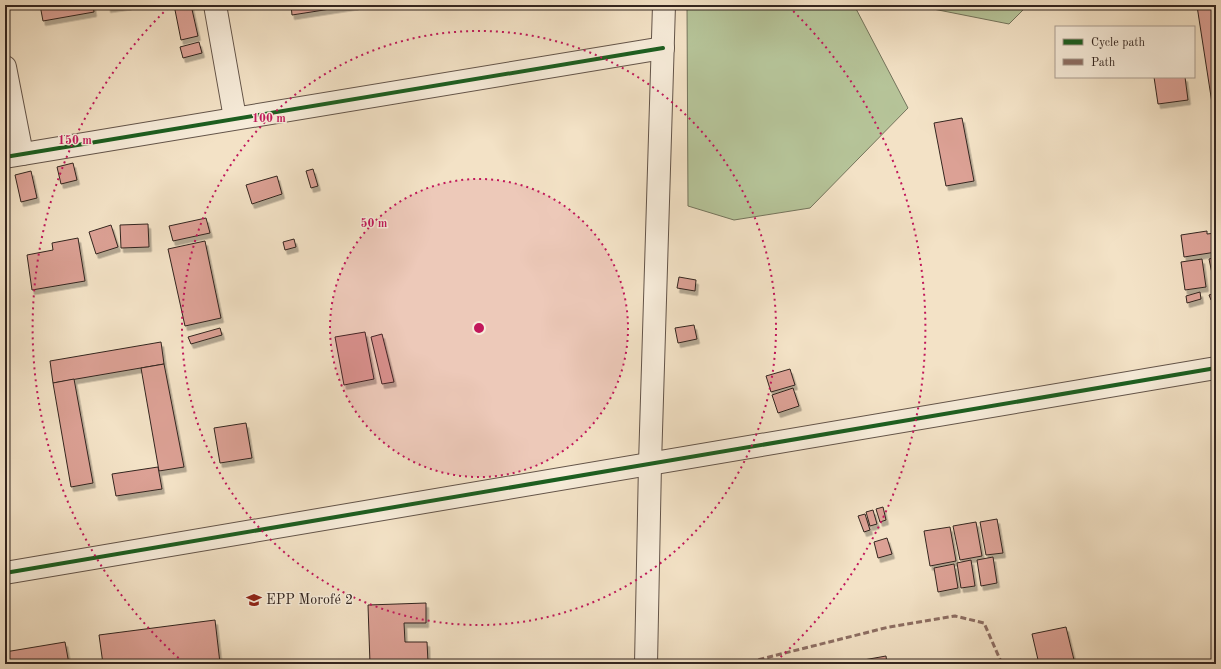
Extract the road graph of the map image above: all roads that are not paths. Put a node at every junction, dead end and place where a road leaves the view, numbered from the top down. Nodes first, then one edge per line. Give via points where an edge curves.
1 (215, 5) edge
2 (664, 5) edge
3 (663, 48) junction
4 (5, 67) edge
5 (235, 118) junction
6 (14, 156) edge
7 (1216, 368) edge
8 (650, 464) junction
9 (5, 573) edge
10 (646, 664) edge

1 - 5 street
2 - 3 street
3 - 5 street
3 - 8 street
4 - 6 street
5 - 6 street
7 - 8 street
8 - 9 street
8 - 10 street

